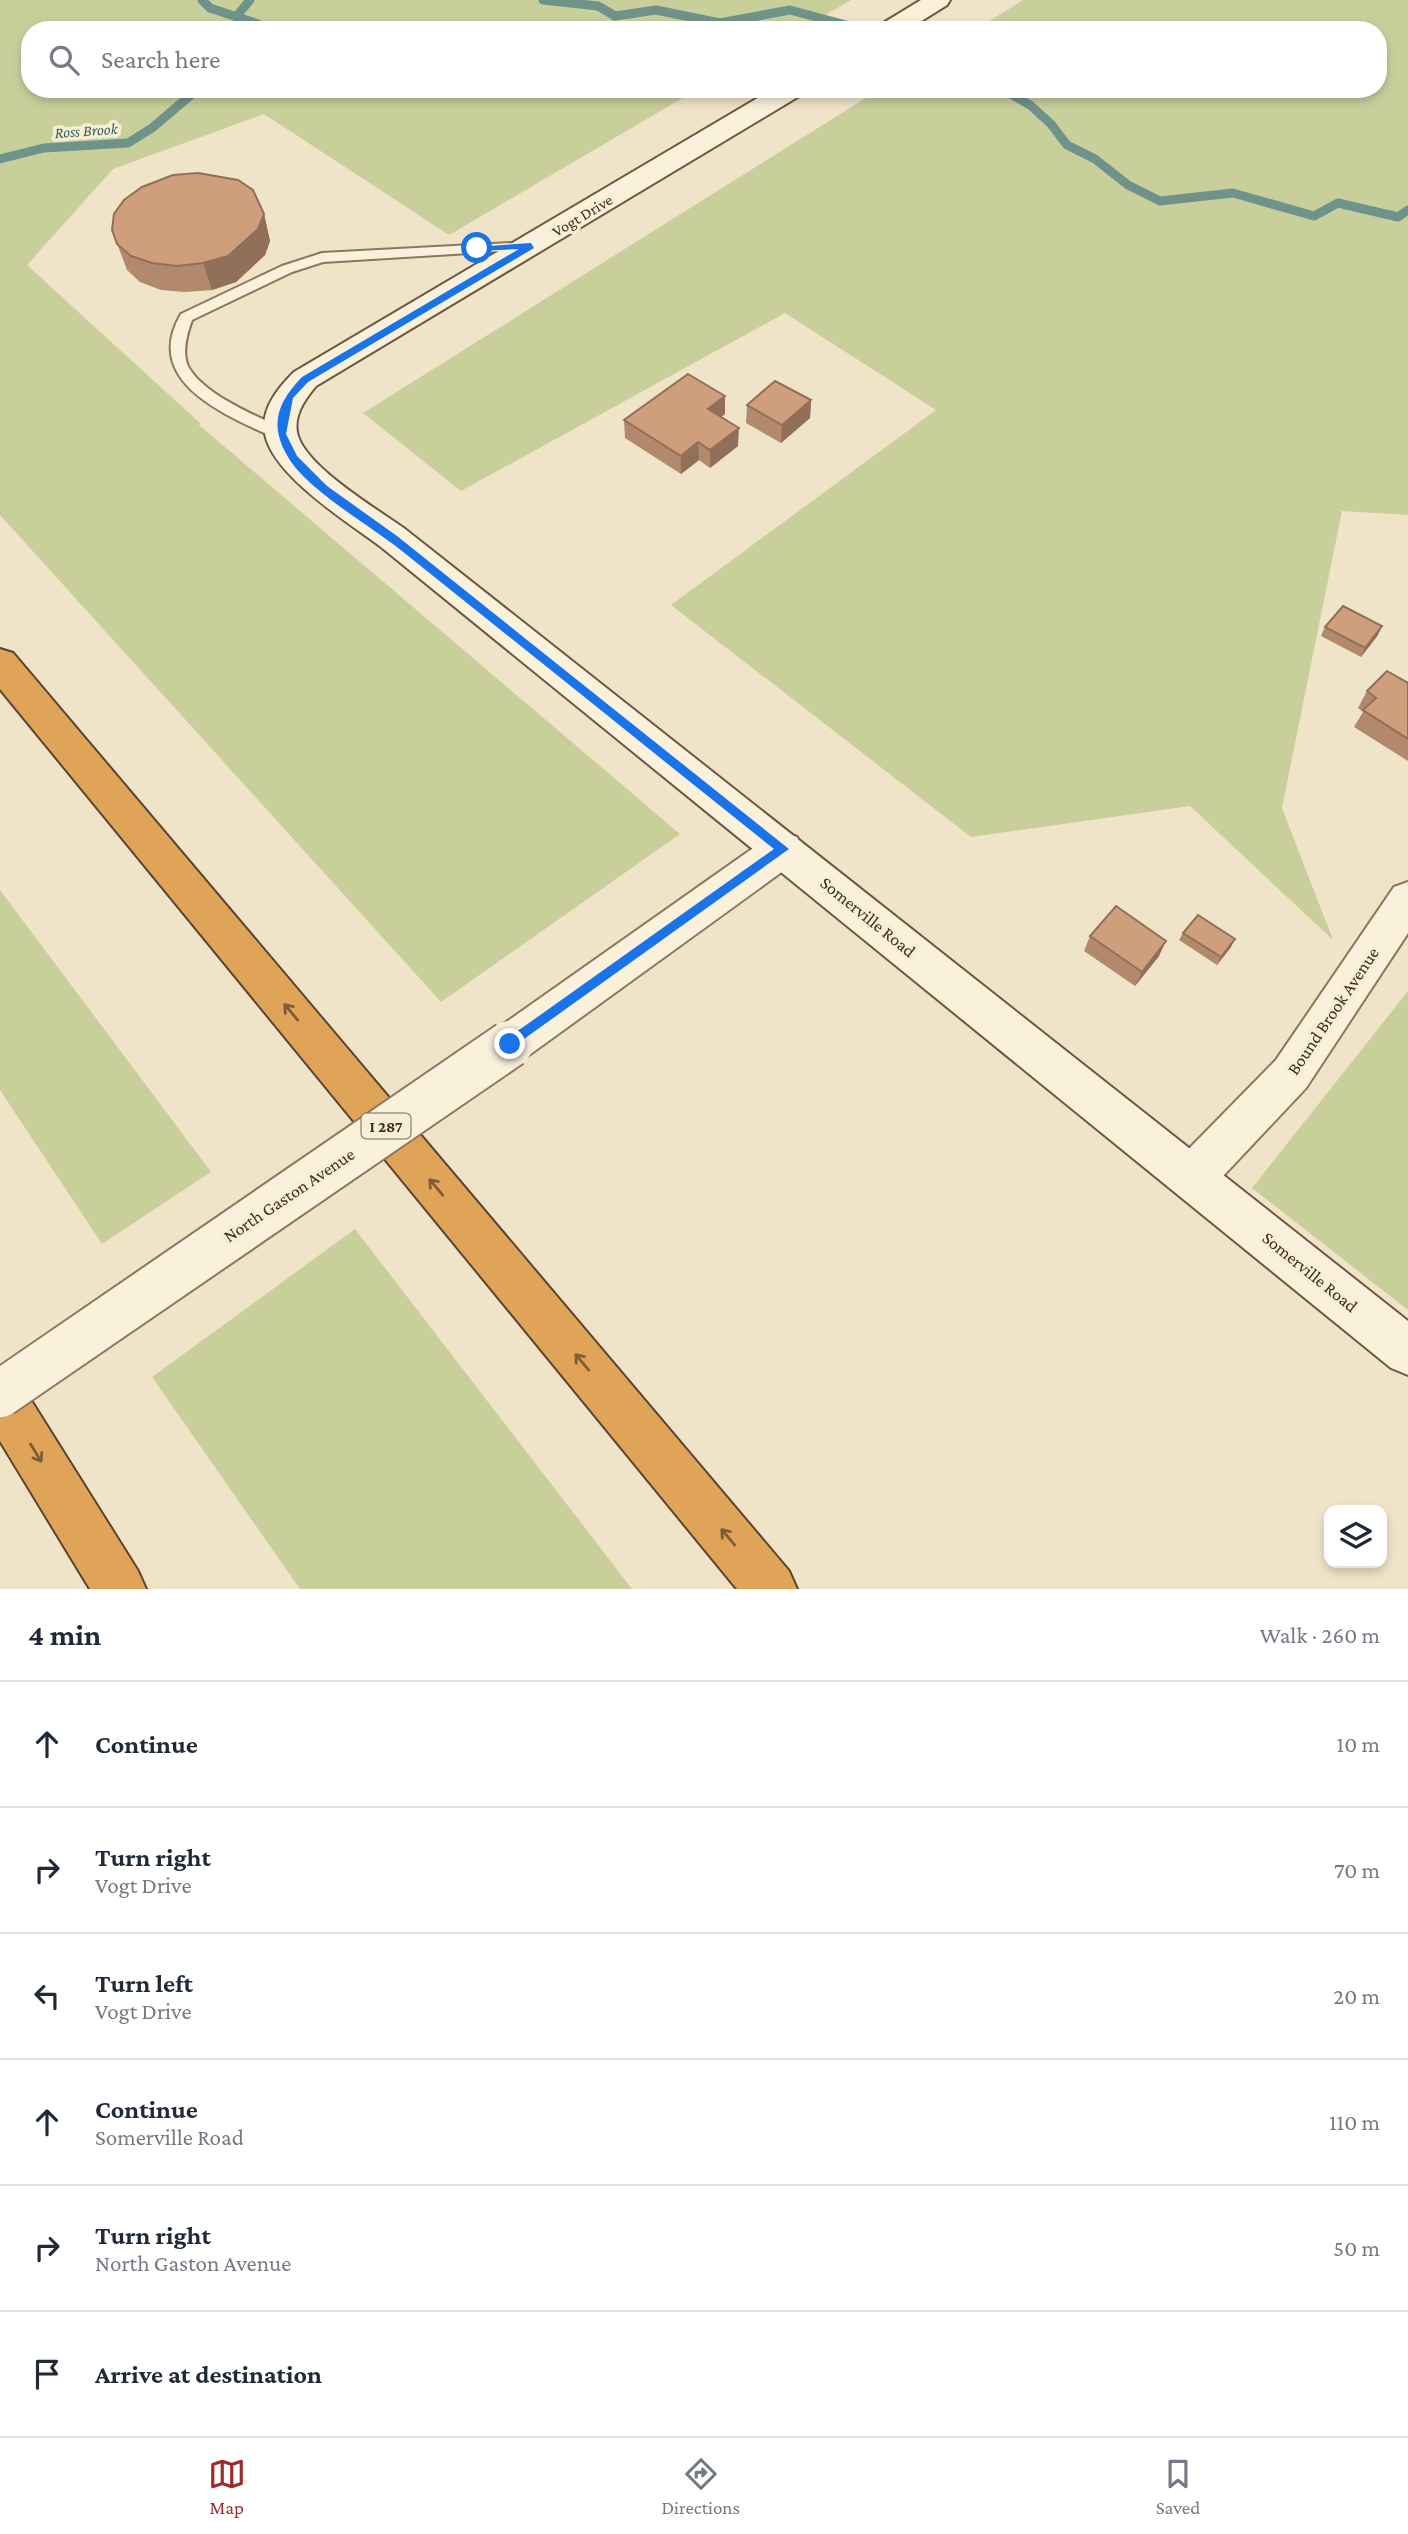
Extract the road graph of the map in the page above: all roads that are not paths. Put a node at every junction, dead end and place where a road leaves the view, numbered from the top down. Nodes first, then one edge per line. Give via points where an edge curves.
1 (938, 0) edge
2 (904, 21) edge
3 (777, 98) edge
4 (531, 246) junction
5 (281, 434) junction
6 (0, 663) edge
7 (783, 849) junction
8 (1408, 899) edge
9 (1192, 1177) junction
10 (1408, 1351) edge
11 (0, 1395) edge
12 (120, 1589) edge
13 (771, 1589) edge

1 - 2 street
3 - 4 street, Vogt Drive
4 - 5 street, Vogt Drive via 305,380 288,397
4 - 5 lane via 322,258 186,317 176,339 183,372 215,399
5 - 7 street, Somerville Road via 293,458 324,488
13 -> 6 highway, I 287
7 - 9 street, Somerville Road
7 - 11 street, North Gaston Avenue, bridge via 510,1044
8 - 9 street, Bound Brook Avenue via 1292,1074
9 - 10 street, Somerville Road
11 -> 12 highway

